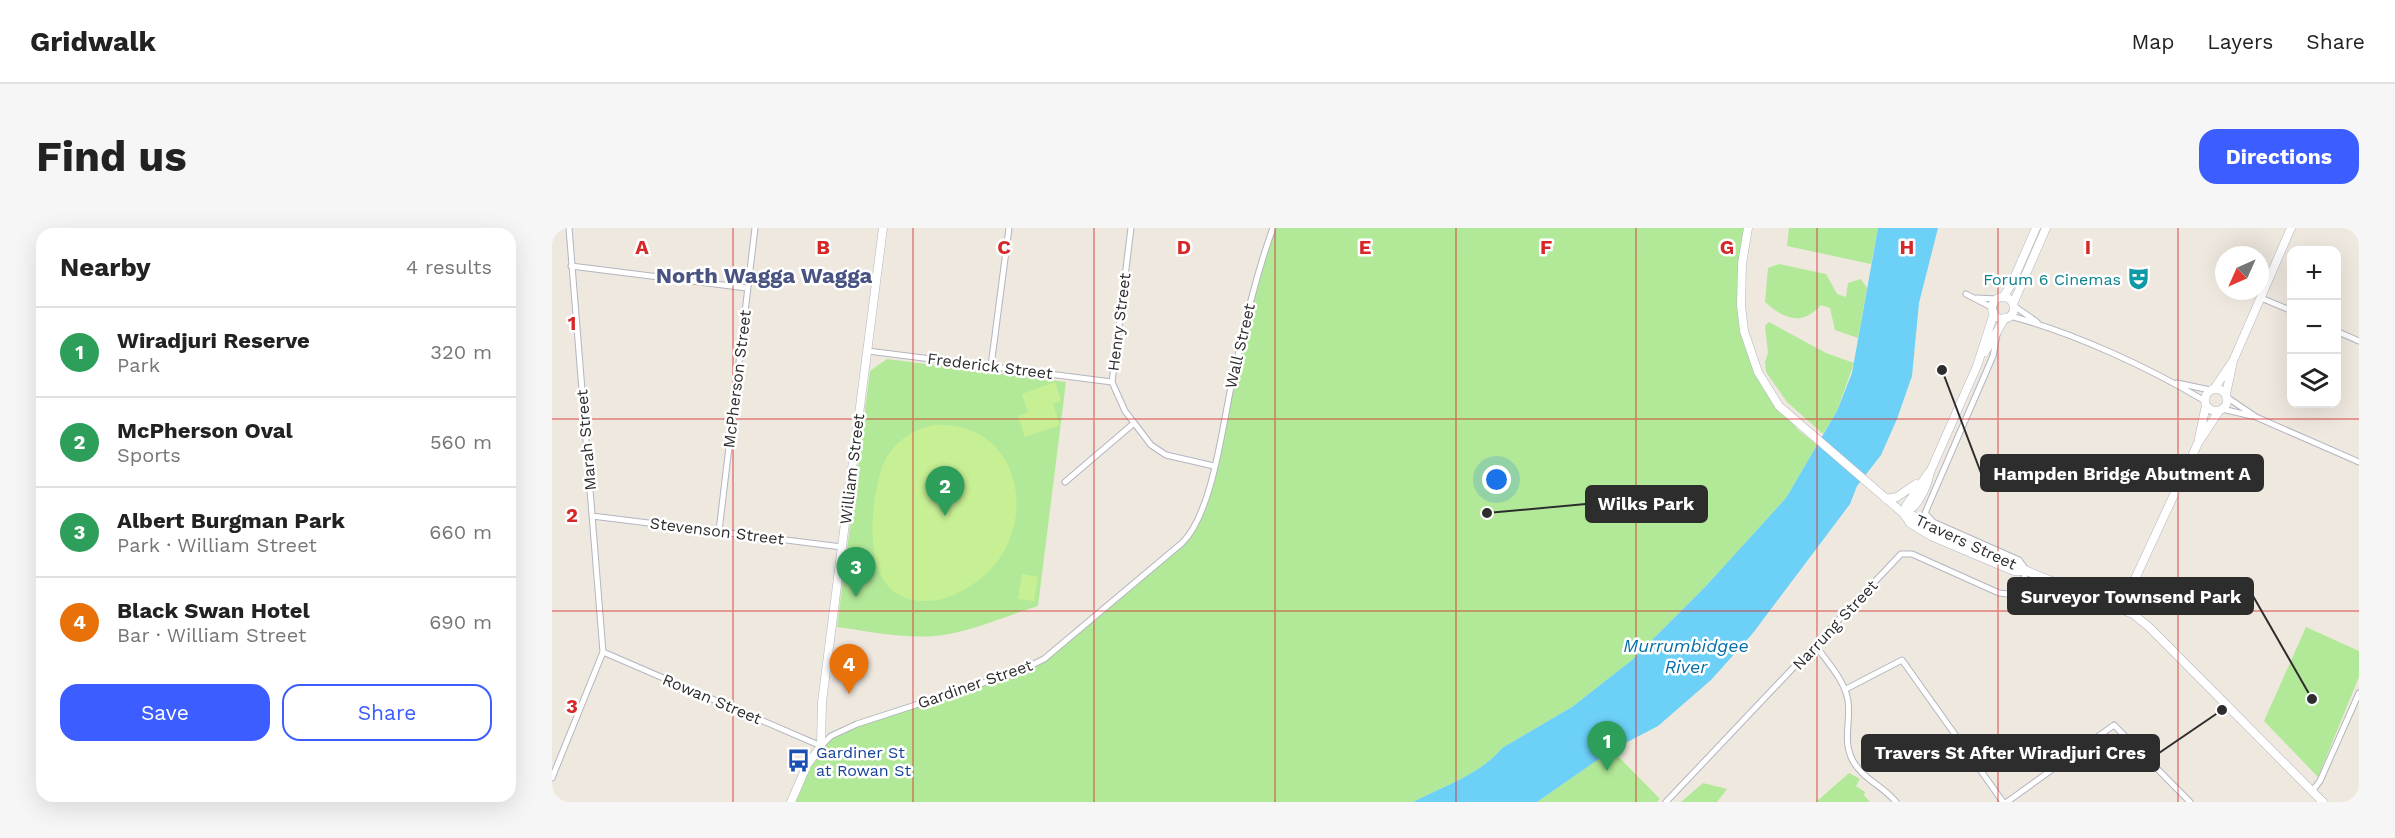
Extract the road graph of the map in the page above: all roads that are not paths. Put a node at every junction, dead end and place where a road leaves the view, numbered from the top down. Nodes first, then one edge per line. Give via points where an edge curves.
1 (568, 228) edge
2 (755, 228) edge
3 (883, 228) edge
4 (1009, 228) edge
5 (1131, 228) edge
6 (1273, 228) edge
7 (1748, 228) edge
8 (2036, 228) edge
9 (2046, 228) edge
10 (2291, 228) edge
11 (572, 266) junction
12 (2269, 279) edge
13 (747, 288) junction
14 (2000, 298) junction
15 (2260, 300) edge
16 (2266, 300) edge
17 (2013, 305) junction
18 (2287, 309) edge
19 (1994, 311) junction
20 (2008, 317) junction
21 (2041, 324) junction
22 (1998, 331) junction
23 (2341, 333) edge
24 (2359, 341) edge
25 (868, 351) junction
26 (2233, 361) junction
27 (991, 366) junction
28 (1977, 366) junction
29 (1112, 382) junction
30 (2173, 382) junction
31 (2212, 389) junction
32 (2227, 396) junction
33 (2206, 403) junction
34 (2221, 410) junction
35 (2256, 417) junction
36 (1133, 424) junction
37 (2198, 442) junction
38 (2359, 462) edge
39 (1214, 466) junction
40 (1930, 472) junction
41 (1922, 479) junction
42 (1065, 482) dead end
43 (1883, 497) junction
44 (1904, 514) junction
45 (592, 516) junction
46 (719, 531) junction
47 (842, 547) junction
48 (2027, 572) junction
49 (2121, 609) junction
50 (1816, 646) junction
51 (603, 652) junction
52 (1846, 689) junction
53 (2359, 693) edge
54 (821, 746) junction
55 (552, 778) edge
56 (2312, 791) junction
57 (2188, 800) edge
58 (791, 802) edge
59 (1666, 802) edge
60 (1896, 802) edge
61 (2005, 802) edge
62 (2179, 802) edge
63 (2323, 802) edge

1 - 11 street, Marah Street
2 - 13 street, McPherson Street
3 - 25 main road, William Street
4 - 27 street
5 - 29 street, Henry Street
6 - 39 street, Wall Street via 1253,290
7 - 43 main road, Travers Street via 1741,305 1747,345 1763,383 1787,415
8 - 14 main road via 2011,285
9 - 17 main road
10 - 12 main road
11 - 13 street
11 - 45 street, Marah Street
13 - 46 street, McPherson Street
14 - 17 main road
14 - 19 main road
14 - 19 street via 1969,295
15 - 26 main road
16 - 18 street
17 - 20 main road
17 - 21 street
19 - 20 main road
19 - 28 main road
20 - 21 street
20 - 22 main road
21 - 30 street
22 - 28 main road
22 - 48 street, Travers Street via 1993,356 1925,513 1933,522 2019,560
23 - 24 street
25 - 27 street, Frederick Street
25 - 47 main road, William Street
26 - 31 main road
26 - 32 main road
27 - 29 street, Frederick Street
28 - 40 main road
29 - 36 street, Henry Street
30 - 31 street
30 - 33 street
31 - 32 main road via 2221,389
31 - 33 main road
32 - 34 main road
32 - 35 street
33 - 34 main road via 2211,410
33 - 37 main road
34 - 35 street
34 - 37 main road
35 - 38 street
36 - 39 street, Henry Street via 1151,445 1166,454
36 - 42 street
37 - 49 main road
39 - 54 street, Gardiner Street via 1200,519 1189,536 1044,659 1020,671 857,724 831,736
40 - 41 main road
40 - 44 main road via 1928,483 1911,510
41 - 43 main road via 1908,491
41 - 44 main road
43 - 44 main road, Travers Street
44 - 48 main road, Travers Street via 1910,523 1931,536 2014,571
45 - 46 street, Stevenson Street
45 - 51 street, Marah Street
46 - 47 street, Stevenson Street
47 - 54 main road, William Street via 821,711
48 - 49 main road, Travers Street
48 - 50 street, Narrung Street via 2016,592 2004,594 1912,554 1903,554
49 - 56 main road, Travers Street via 2149,627
50 - 52 street
50 - 59 street, Narrung Street
51 - 54 street, Rowan Street
51 - 55 street
52 - 60 street via 1846,739 1852,760
52 - 61 street via 1902,660
53 - 56 street
54 - 58 main road, Gardiner Street via 807,765
56 - 63 main road, Travers Street
57 - 61 street via 2114,725
57 - 62 street

